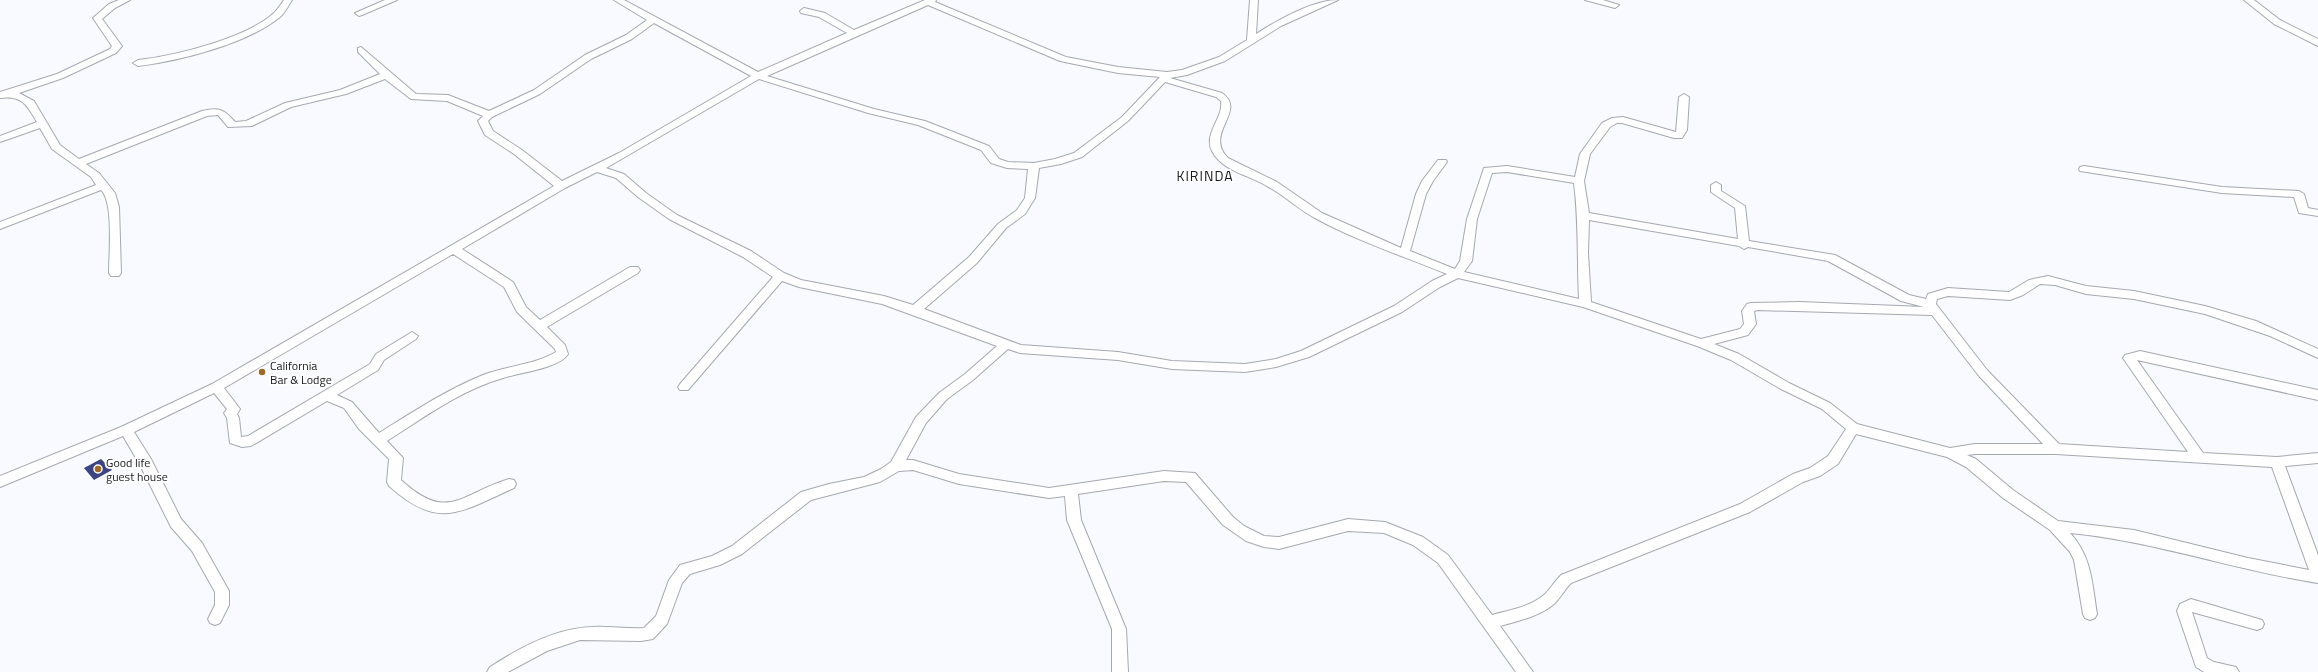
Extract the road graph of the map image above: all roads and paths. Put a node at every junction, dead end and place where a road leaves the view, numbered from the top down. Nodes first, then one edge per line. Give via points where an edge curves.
1 (121, 0) edge
2 (125, 0) edge
3 (288, 0) edge
4 (393, 0) edge
5 (618, 0) edge
6 (900, 0) edge
7 (1254, 0) edge
8 (1334, 0) edge
9 (1590, 0) edge
10 (2248, 0) edge
11 (930, 1) edge
12 (1615, 5) dead end
13 (804, 10) dead end
14 (906, 11) junction
15 (359, 13) dead end
16 (654, 19) junction
17 (854, 33) junction
18 (1251, 41) junction
19 (2318, 43) edge
20 (361, 50) dead end
21 (138, 63) dead end
22 (386, 75) junction
23 (758, 76) junction
24 (1165, 77) junction
25 (4, 95) edge
26 (1684, 97) dead end
27 (489, 115) junction
28 (42, 124) junction
29 (0, 139) edge
30 (623, 155) junction
31 (1442, 162) dead end
32 (78, 163) junction
33 (1034, 166) junction
34 (596, 168) junction
35 (2084, 169) dead end
36 (620, 176) junction
37 (1579, 181) junction
38 (1716, 185) dead end
39 (102, 186) junction
40 (561, 186) junction
41 (2318, 213) edge
42 (1584, 216) junction
43 (0, 226) edge
44 (1744, 245) junction
45 (454, 249) junction
46 (1404, 253) junction
47 (634, 270) dead end
48 (115, 273) dead end
49 (1457, 274) junction
50 (780, 276) junction
51 (1585, 304) junction
52 (1932, 308) junction
53 (916, 310) junction
54 (538, 327) junction
55 (412, 336) dead end
56 (1700, 343) junction
57 (1006, 344) junction
58 (2318, 354) edge
59 (216, 387) junction
60 (684, 387) dead end
61 (2318, 395) edge
62 (328, 396) junction
63 (1853, 428) junction
64 (126, 430) junction
65 (379, 439) junction
66 (2056, 449) junction
67 (904, 451) junction
68 (1950, 453) junction
69 (2200, 458) junction
70 (2318, 458) edge
71 (2277, 462) junction
72 (913, 465) junction
73 (896, 466) junction
74 (0, 482) edge
75 (509, 484) dead end
76 (1071, 490) junction
77 (2055, 526) junction
78 (2318, 575) edge
79 (2090, 614) dead end
80 (215, 619) dead end
81 (1490, 622) junction
82 (2257, 624) dead end
83 (495, 672) edge
84 (1120, 672) edge
85 (1525, 672) edge
86 (2231, 672) edge

1 - 2 street
2 - 25 street via 97,18 117,46 113,51 65,74
3 - 21 street via 276,16 239,35 167,59
4 - 15 street
5 - 16 street
6 - 14 street
7 - 18 street
8 - 18 street via 1278,24
9 - 12 street
10 - 19 street via 2277,22
11 - 14 street
11 - 24 street via 1063,59
13 - 17 street via 822,15
14 - 17 street
16 - 23 street
16 - 27 street via 629,38 588,58 537,92
17 - 23 street
18 - 24 street via 1210,64
20 - 22 street
22 - 27 street via 414,96 448,98
22 - 32 street via 343,92 288,105 243,126 232,125 221,112 205,113
23 - 30 street
23 - 33 street via 871,111 928,125 985,148 995,161 1007,165
24 - 33 street via 1147,98 1078,155
24 - 46 street via 1226,100 1227,106 1215,141 1216,149 1222,157 1268,182 1318,215
25 - 28 street via 26,99 31,103
26 - 37 street via 1682,130 1678,136 1615,120 1606,126 1585,154
27 - 40 street via 483,123 489,133
28 - 29 street
28 - 32 street via 56,147
30 - 34 street
30 - 36 street
31 - 46 street via 1429,178 1421,194 1411,239
32 - 39 street via 95,175
33 - 53 street via 1030,198 1021,212 1002,226 973,260
34 - 36 street
34 - 40 street
35 - 41 street via 2222,190 2300,194 2303,211
36 - 50 street via 673,217 747,254
37 - 42 street
37 - 49 street via 1507,169 1488,170 1472,219 1466,261
38 - 44 street via 1716,192 1740,206
39 - 43 street
39 - 48 street via 110,194 114,207
40 - 45 street
42 - 44 street
42 - 51 street via 1582,253
44 - 52 street via 1831,258 1906,298
45 - 54 street via 509,285 521,309
45 - 59 street
46 - 49 street
47 - 54 street
49 - 51 street
49 - 57 street via 1436,284 1398,309 1312,351 1276,363 1245,368 1172,365 1118,356 1020,349
50 - 53 street via 799,283 884,300
50 - 60 street
51 - 56 street
52 - 56 street via 1754,306 1748,311 1750,324 1744,332
52 - 58 street via 1932,297 1948,292 2010,296 2017,295 2036,281 2048,281 2091,291 2133,295 2199,308 2250,322
52 - 66 street via 1983,373
53 - 57 street
54 - 65 street via 560,348 562,354 485,379
55 - 62 street via 380,356 374,367
56 - 63 street via 1735,357 1826,406
57 - 67 street via 943,396 921,420
59 - 62 street via 234,409 230,413 233,418 235,440 242,442 260,437
59 - 64 street
61 - 69 street via 2140,355 2129,358
62 - 65 street via 348,405 364,426
63 - 68 street
63 - 81 street via 1833,460 1825,466 1745,508 1566,579 1548,600 1529,611
64 - 74 street
64 - 80 street via 176,523 197,547 222,591 222,605
65 - 75 street via 396,458 394,482 431,508 446,511
66 - 68 street via 1976,449
66 - 69 street
67 - 72 street
67 - 73 street
68 - 77 street via 1971,463 2008,494
69 - 71 street
70 - 71 street
71 - 78 street
72 - 73 street
72 - 76 street via 975,482 1049,493
73 - 83 street via 876,478 819,490 806,496 737,550 715,561 685,569 676,580 662,620 648,634 577,634 543,646
76 - 81 street via 1164,476 1190,477 1212,505 1245,535 1269,543 1279,543 1348,525 1385,528 1418,542 1443,559
76 - 84 street via 1074,520 1119,629
77 - 78 street via 2133,536 2278,572
77 - 79 street via 2075,548 2081,560
81 - 85 street
82 - 86 street via 2191,606 2185,608 2201,662 2211,668

